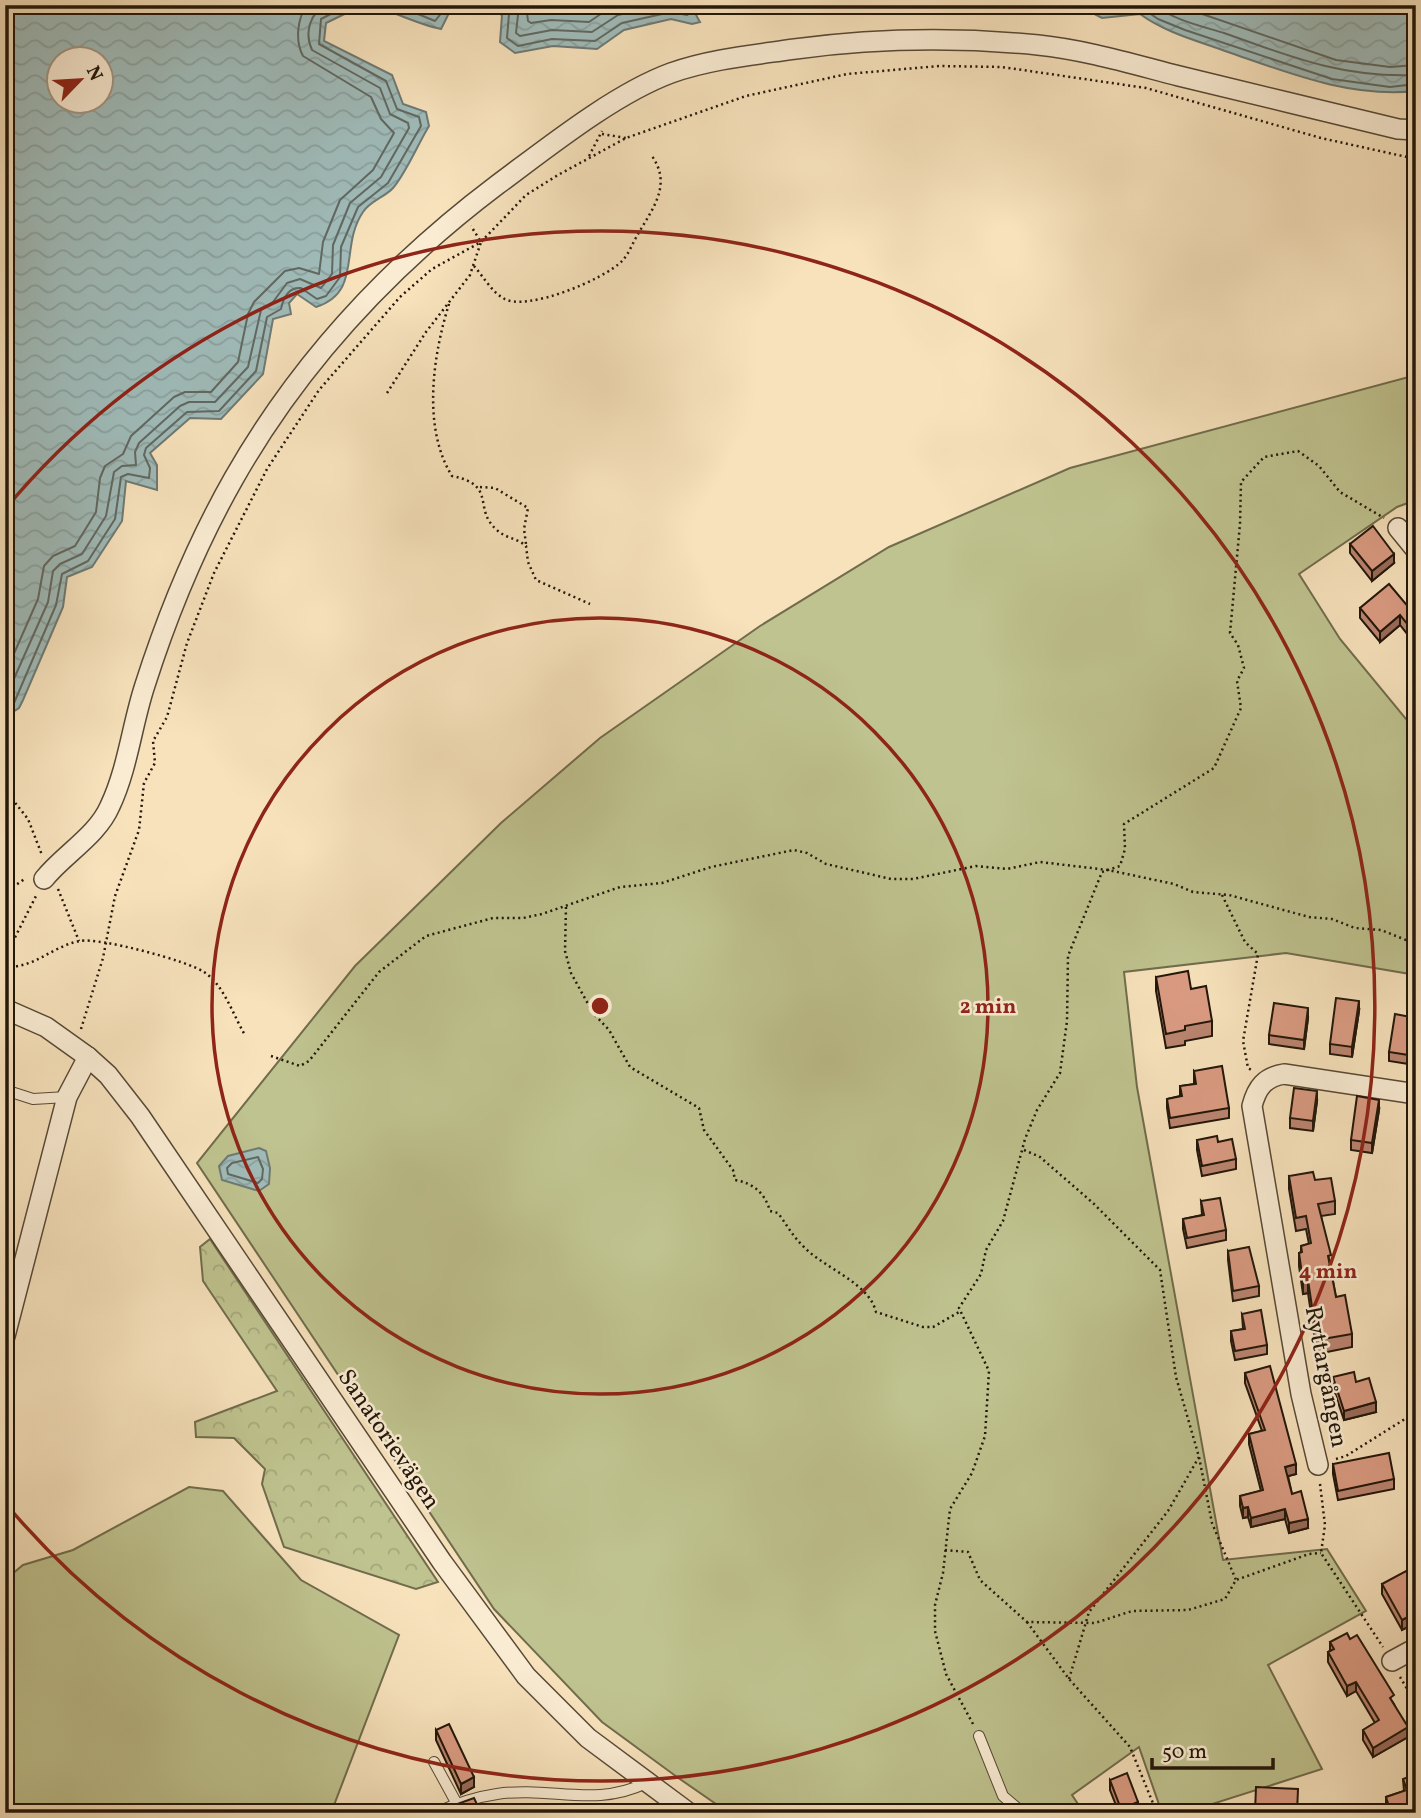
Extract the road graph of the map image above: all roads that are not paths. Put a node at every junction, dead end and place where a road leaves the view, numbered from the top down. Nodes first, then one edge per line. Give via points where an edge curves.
1 (1416, 130) edge
2 (1398, 528) road end
3 (1416, 550) edge
4 (47, 876) road end
5 (10, 1015) edge
6 (82, 1051) junction
7 (5, 1090) edge
8 (1416, 1094) edge
9 (67, 1097) junction
10 (5, 1336) edge
11 (1318, 1465) road end
12 (1416, 1648) edge
13 (1392, 1661) road end
14 (979, 1736) road end
15 (434, 1762) dead end
16 (646, 1783) junction
17 (457, 1804) junction
18 (436, 1813) edge
19 (689, 1813) edge
20 (1023, 1813) edge

1 - 4 street via 1115,59 1042,46 929,38 751,55 672,73 640,87 427,240 318,355 233,479 189,566 143,691 109,809
2 - 3 street
5 - 6 street, Sanatorievägen via 46,1027
6 - 9 street
6 - 16 street, Sanatorievägen via 140,1116 508,1653 588,1738
7 - 9 lane via 33,1099
8 - 11 street, Ryttargången via 1284,1074 1268,1079 1252,1105 1301,1394
9 - 10 street
12 - 13 street
14 - 20 lane via 1003,1797
15 - 17 lane
16 - 17 lane via 604,1797 498,1793
16 - 19 street, Sanatorievägen
17 - 18 lane

